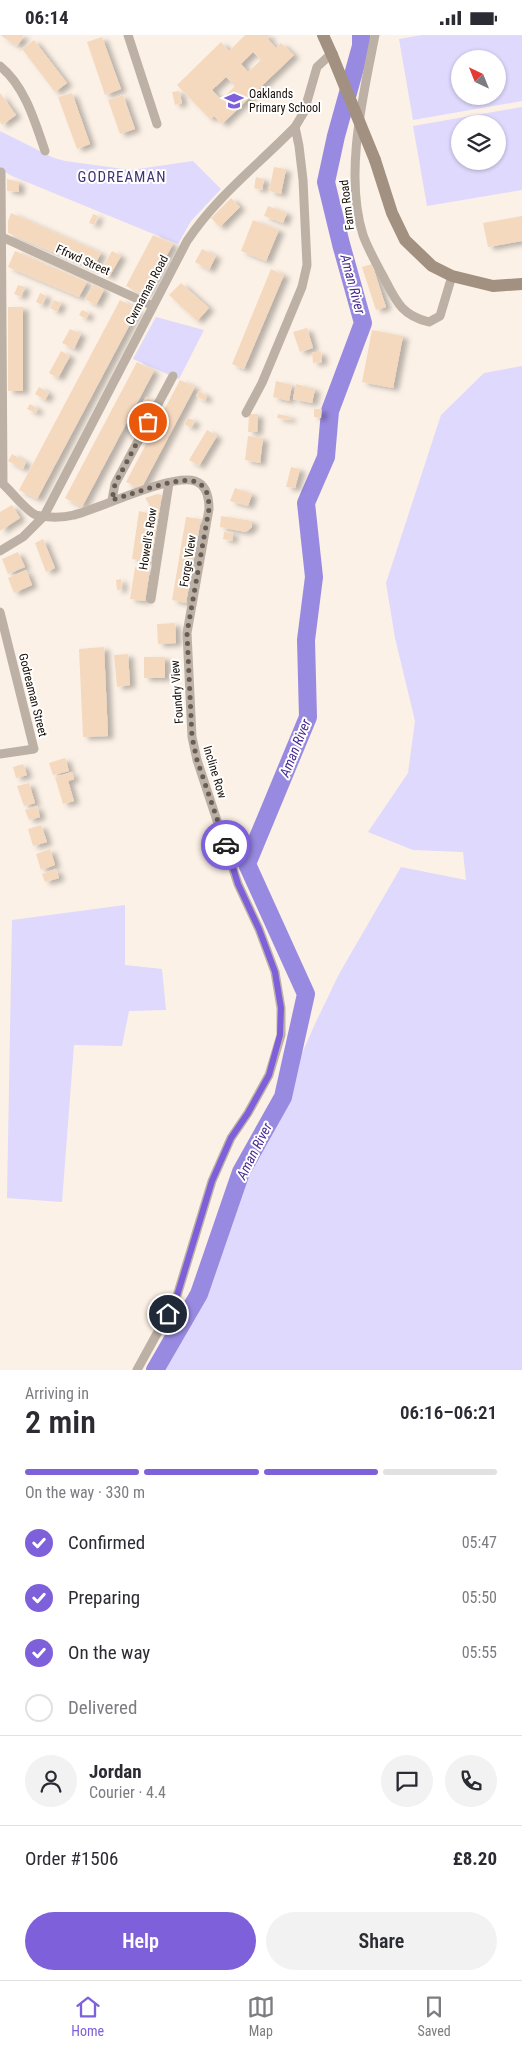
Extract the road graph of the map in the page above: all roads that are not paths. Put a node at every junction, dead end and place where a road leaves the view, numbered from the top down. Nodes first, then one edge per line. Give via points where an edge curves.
1 (128, 35) edge
2 (323, 35) edge
3 (374, 35) edge
4 (332, 55) junction
5 (0, 66) edge
6 (157, 124) dead end
7 (295, 127) junction
8 (45, 151) dead end
9 (1, 172) edge
10 (2, 237) junction
11 (452, 276) junction
12 (522, 283) edge
13 (153, 306) junction
14 (1, 327) edge
15 (173, 376) dead end
16 (246, 413) dead end
17 (169, 483) junction
18 (112, 500) junction
19 (44, 516) junction
20 (0, 551) edge
21 (151, 599) dead end
22 (0, 613) edge
23 (190, 616) joint
24 (192, 737) joint
25 (0, 754) edge
26 (137, 1370) edge

1 - 6 street
2 - 4 main road
3 - 11 street, Farm Road via 361,103 356,168 363,234 398,304 416,319 429,322 440,315
4 - 7 street, Cwmaman Road via 316,67 304,112
4 - 11 main road, bridge via 405,240 432,266
5 - 8 street via 7,71 26,100
7 - 13 street, Cwmaman Road via 201,221
7 - 16 street via 303,180 307,265 302,287
9 - 10 street
10 - 13 street, Ffrwd Street
10 - 14 street
11 - 12 main road via 492,286
13 - 19 street, Cwmaman Road
14 - 19 street via 3,483 34,514
15 - 18 street via 115,484
17 - 18 street
17 - 21 street, Howell's Row
17 - 23 street, Forge View via 195,481 209,496
18 - 19 street via 74,515
19 - 20 street, Cwmaman Road via 23,537
22 - 25 street, Godreaman Street via 34,749
23 - 24 street, Foundry View via 186,649
24 - 26 street, Incline Row via 238,884 275,972 281,1008 280,1035 269,1075 231,1138 212,1181 176,1299

